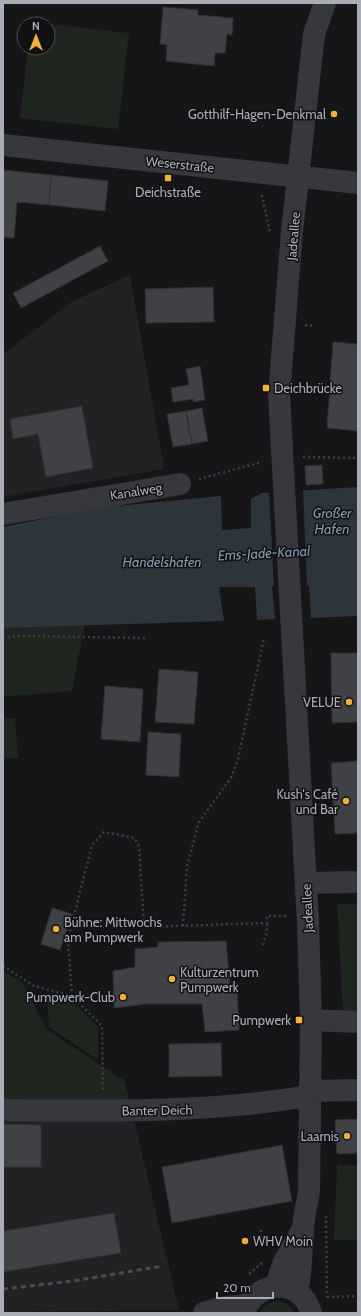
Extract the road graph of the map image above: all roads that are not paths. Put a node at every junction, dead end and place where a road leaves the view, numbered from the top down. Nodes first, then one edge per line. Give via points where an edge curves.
1 (325, 3) edge
2 (3, 145) edge
3 (298, 177) junction
4 (358, 183) edge
5 (180, 484) road end
6 (3, 514) edge
7 (354, 882) dead end
8 (306, 883) junction
9 (311, 1020) junction
10 (358, 1022) edge
11 (358, 1090) edge
12 (309, 1093) junction
13 (3, 1110) edge
14 (302, 1229) junction
15 (276, 1286) junction
16 (297, 1292) junction
17 (245, 1309) edge
18 (204, 1313) edge
19 (311, 1313) edge

1 - 3 street, Jadeallee via 314,34
2 - 3 street, Weserstraße
3 - 4 street, Weserstraße
3 - 8 street, Jadeallee via 279,395
5 - 6 street, Kanalweg
7 - 8 street
8 - 9 street, Jadeallee
9 - 10 street
9 - 12 street, Jadeallee
11 - 12 street, Banter Deich
12 - 13 street, Banter Deich via 197,1109
12 - 14 street, Jadeallee via 309,1191
14 - 15 street, Jadeallee via 283,1264
14 - 16 street, Jadeallee via 302,1271
15 - 16 street
15 - 17 street via 259,1292
16 - 19 street via 305,1299
17 - 18 street via 220,1308

